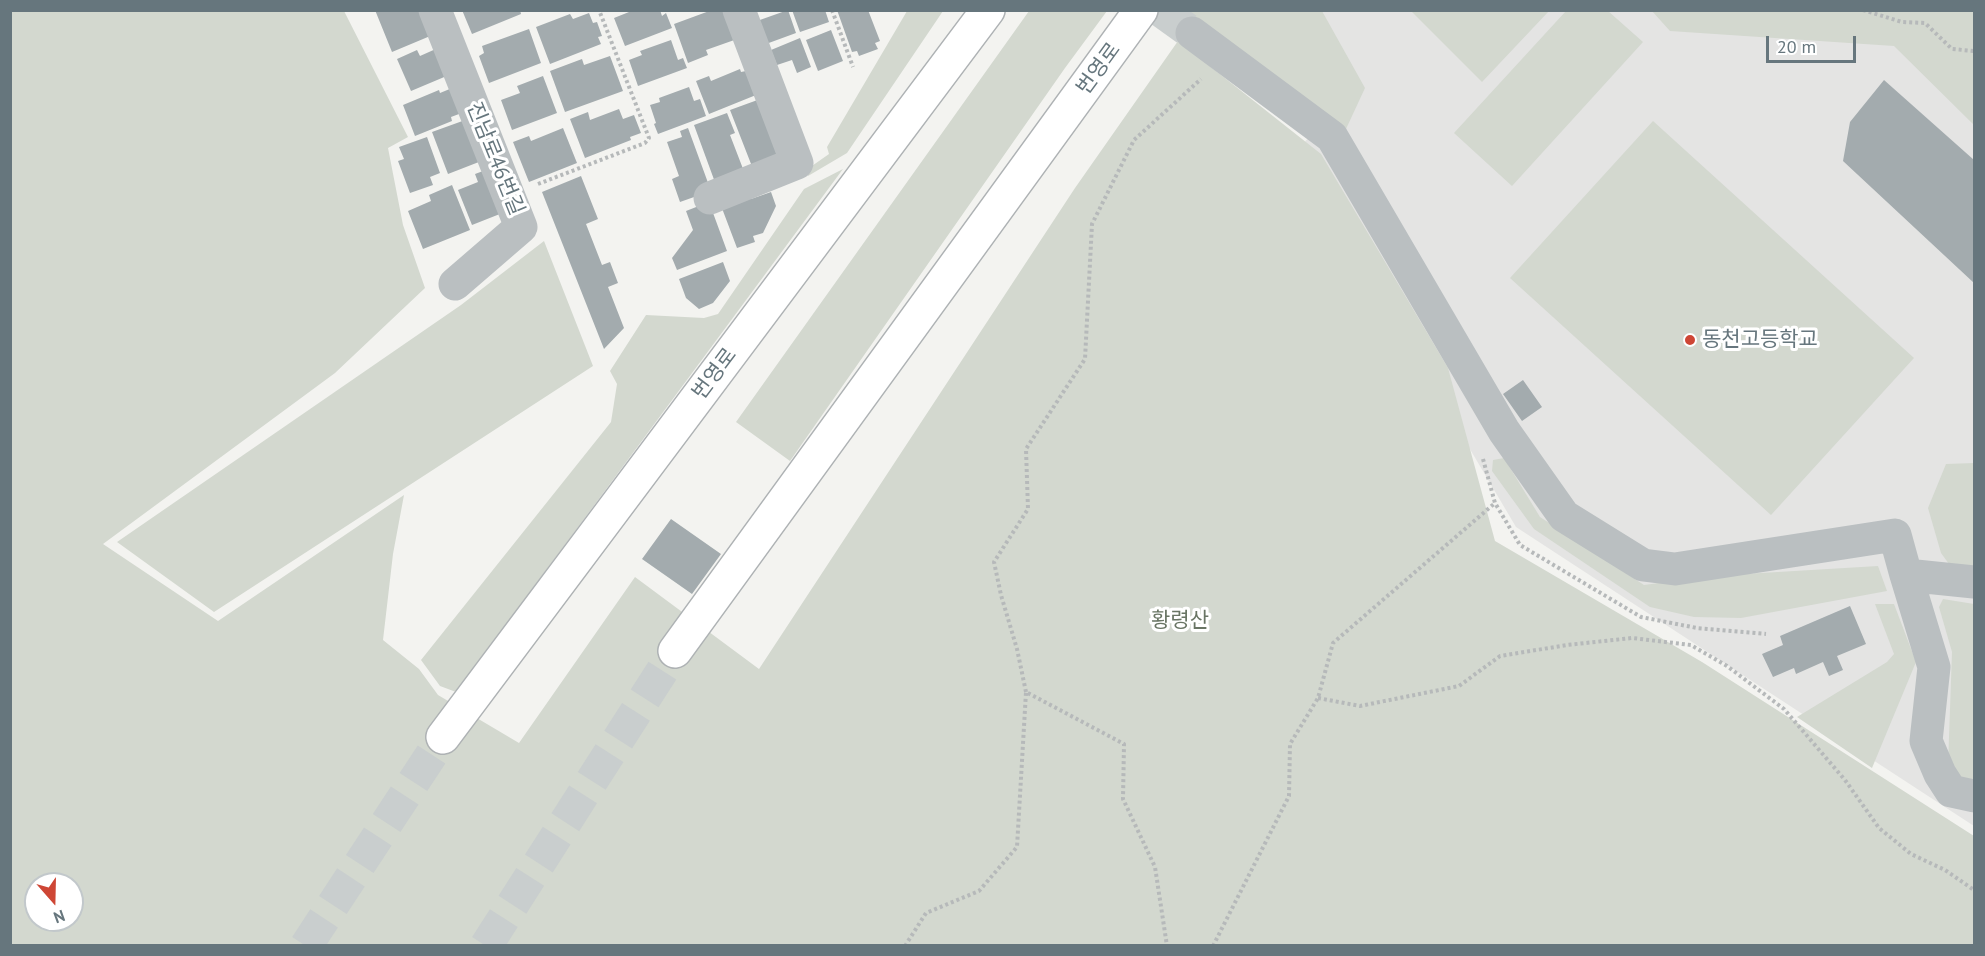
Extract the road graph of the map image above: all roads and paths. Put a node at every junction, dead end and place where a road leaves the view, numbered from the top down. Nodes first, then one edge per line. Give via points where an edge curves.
1 (435, 10) edge
2 (600, 10) edge
3 (739, 10) edge
4 (832, 10) edge
5 (988, 10) edge
6 (1141, 10) edge
7 (1863, 10) edge
8 (1192, 33) tunnel mouth
9 (1974, 51) edge
10 (1224, 58) junction
11 (853, 67) dead end
12 (510, 195) junction
13 (710, 198) dead end
14 (455, 284) dead end
15 (1906, 575) junction
16 (1974, 582) edge
17 (1766, 634) dead end
18 (675, 651) tunnel mouth
19 (1026, 692) junction
20 (1318, 698) junction
21 (443, 737) tunnel mouth
22 (1974, 796) edge
23 (1974, 890) edge
24 (905, 945) edge
25 (1167, 945) edge
26 (1213, 945) edge

1 - 12 street, 진남로46번길
2 - 12 path via 649,138 645,143
3 - 13 street via 797,163
4 - 11 path
5 - 21 highway, 번영로
6 - 18 highway, 번영로
7 - 9 path via 1902,22 1925,23 1952,49
8 - 10 street
10 - 15 street via 1332,137 1504,431 1564,516 1643,565 1675,569 1895,535
10 - 19 path via 1134,140 1092,224 1085,359 1026,449 1028,509 994,562
12 - 14 street, 진남로46번길 via 521,226
15 - 16 street
15 - 22 street via 1934,667 1926,741 1951,791
17 - 20 path via 1641,618 1520,545 1495,503 1333,644
19 - 24 path via 1017,847 979,891 926,913
19 - 25 path via 1124,744 1123,799 1155,867
20 - 23 path via 1360,706 1460,686 1500,656 1567,645 1632,638 1691,645 1784,709 1845,780 1879,828 1911,854
20 - 26 path via 1290,744 1289,796

